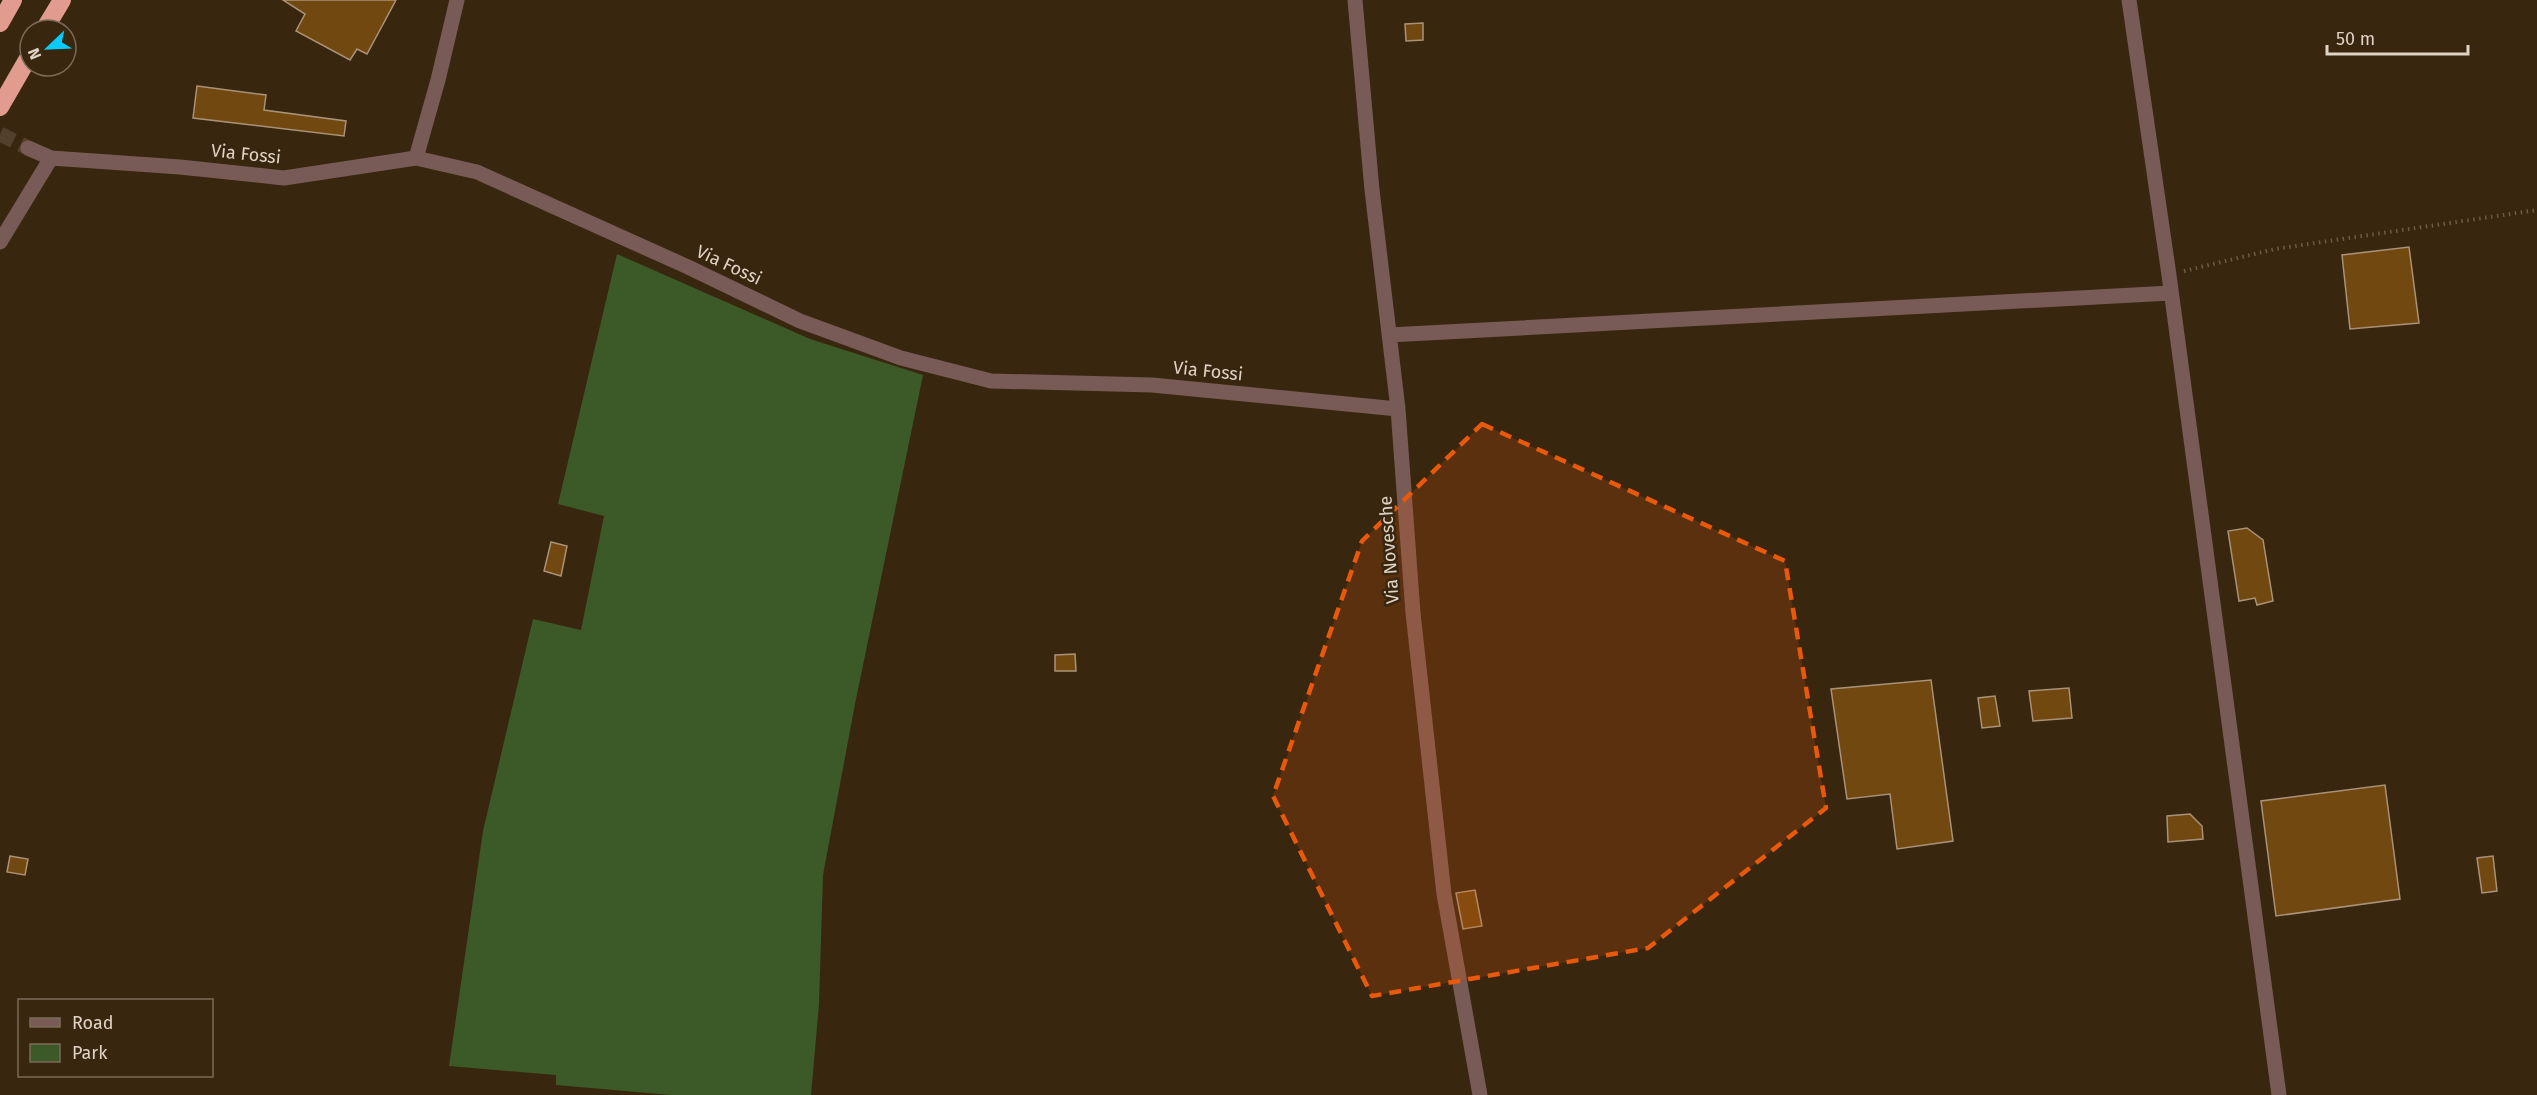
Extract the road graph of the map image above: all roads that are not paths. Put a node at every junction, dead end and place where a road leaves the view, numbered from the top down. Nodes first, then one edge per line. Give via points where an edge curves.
1 (13, 0) edge
2 (62, 0) edge
3 (457, 0) edge
4 (1355, 0) edge
5 (2129, 0) edge
6 (51, 18) edge
7 (0, 23) edge
8 (18, 76) edge
9 (0, 107) edge
10 (28, 148) tunnel mouth
11 (51, 158) junction
12 (416, 158) junction
13 (0, 242) edge
14 (2171, 293) junction
15 (1389, 335) junction
16 (1398, 409) junction
17 (1480, 1095) edge
18 (2279, 1095) edge

1 - 7 highway
2 - 6 highway
3 - 12 street
4 - 15 street, Via Novesche
5 - 14 street
8 - 9 highway
10 - 11 street, Via Fossi
11 - 12 street, Via Fossi via 284,178
11 - 13 street
12 - 16 street, Via Fossi via 477,172 800,321 901,358 991,381 1152,385
14 - 15 street
14 - 18 street
15 - 16 street, Via Novesche
16 - 17 street, Via Novesche via 1413,613 1444,894

